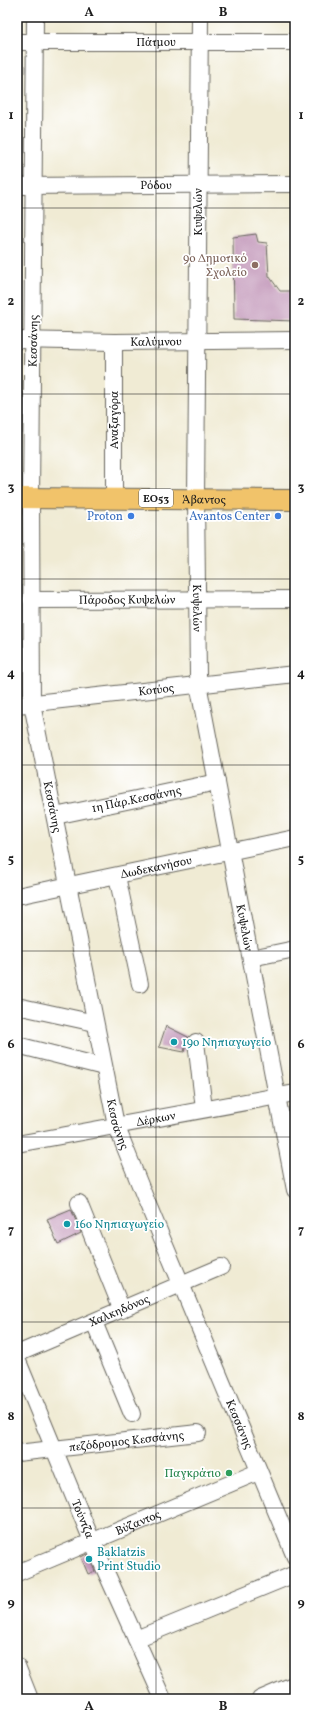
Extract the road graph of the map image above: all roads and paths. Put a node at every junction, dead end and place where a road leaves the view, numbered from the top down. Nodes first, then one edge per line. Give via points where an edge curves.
1 (35, 17) edge
2 (200, 17) edge
3 (17, 42) edge
4 (35, 42) junction
5 (295, 42) edge
6 (200, 43) junction
7 (198, 184) junction
8 (295, 184) edge
9 (17, 186) edge
10 (35, 186) junction
11 (25, 340) edge
12 (295, 340) edge
13 (197, 341) junction
14 (114, 342) junction
15 (24, 498) edge
16 (114, 498) junction
17 (196, 498) junction
18 (295, 500) edge
19 (295, 599) edge
20 (31, 600) junction
21 (198, 600) junction
22 (295, 674) edge
23 (199, 684) junction
24 (25, 704) edge
25 (217, 782) junction
26 (55, 816) junction
27 (295, 838) edge
28 (230, 852) junction
29 (117, 876) junction
30 (69, 886) junction
31 (17, 896) edge
32 (295, 949) edge
33 (251, 958) junction
34 (140, 984) dead end
35 (17, 1006) edge
36 (95, 1023) junction
37 (196, 1042) dead end
38 (17, 1045) edge
39 (104, 1067) junction
40 (295, 1093) edge
41 (277, 1096) junction
42 (204, 1109) junction
43 (116, 1124) junction
44 (17, 1144) edge
45 (295, 1190) edge
46 (79, 1203) dead end
47 (221, 1267) dead end
48 (181, 1285) junction
49 (122, 1310) junction
50 (94, 1322) junction
51 (17, 1354) edge
52 (17, 1359) edge
53 (132, 1414) dead end
54 (198, 1433) dead end
55 (54, 1449) junction
56 (17, 1452) edge
57 (258, 1472) junction
58 (92, 1541) junction
59 (295, 1557) edge
60 (17, 1573) edge
61 (295, 1574) edge
62 (136, 1639) junction
63 (17, 1666) edge
64 (295, 1684) edge
65 (30, 1699) edge
66 (163, 1699) edge
67 (260, 1699) edge

1 - 4 street, Κεσσάνης
2 - 6 street, Κυψελών
3 - 4 street, Πάτμου
4 - 6 street, Πάτμου
4 - 10 street, Κεσσάνης
5 - 6 street, Πάτμου
6 - 7 street, Κυψελών
7 - 8 street, Ρόδου
7 - 10 street, Ρόδου
7 - 13 street, Κυψελών
9 - 10 street, Ρόδου
10 - 11 street, Κεσσάνης
11 - 14 street, Καλύμνου
11 - 15 street, Κεσσάνης
12 - 13 street, Καλύμνου
13 - 14 street, Καλύμνου
13 - 17 street, Κυψελών
14 - 16 street, Αναξαγόρα
15 - 16 main road, Άβαντος / ΕΟ53
15 - 20 street, Κεσσάνης
16 - 17 main road, Άβαντος / ΕΟ53
17 - 18 main road, Άβαντος / ΕΟ53
17 - 21 street, Κυψελών
19 - 21 street, Πάροδος Κυψελών
20 - 21 street, Πάροδος Κυψελών
20 - 24 street, Κεσσάνης
21 - 23 street, Κυψελών
22 - 23 street, Κοτύος
23 - 24 street, Κοτύος
23 - 25 street, Κυψελών
24 - 26 street, Κεσσάνης
25 - 26 street, 1η Πάρ.Κεσσάνης
25 - 28 street, Κυψελών
26 - 30 street, Κεσσάνης
27 - 28 street, Δωδεκανήσου
28 - 29 street, Δωδεκανήσου
28 - 33 street, Κυψελών
29 - 30 street, Δωδεκανήσου
29 - 34 street
30 - 31 street, Δωδεκανήσου
30 - 36 street, Κεσσάνης
32 - 33 street
33 - 41 street, Κυψελών
35 - 36 street
36 - 39 street, Κεσσάνης
37 - 42 street
38 - 39 street
39 - 43 street, Κεσσάνης
40 - 41 street, Δέρκων
41 - 42 street, Δέρκων
41 - 45 street, Κυψελών
42 - 43 street, Δέρκων
43 - 44 street, Δέρκων
43 - 48 street, Κεσσάνης
46 - 49 street
47 - 48 street, Χαλκηδόνος
48 - 49 street, Χαλκηδόνος
48 - 57 street, Κεσσάνης
49 - 50 street, Χαλκηδόνος
50 - 51 street, Χαλκηδόνος
50 - 53 street
52 - 55 street, Τούντζα
54 - 55 street, πεζόδρομος Κεσσάνης
55 - 56 street, πεζόδρομος Κεσσάνης
55 - 58 street, Τούντζα
57 - 58 street, Βύζαντος
57 - 59 street, Κεσσάνης
58 - 60 street, Βύζαντος
58 - 62 street, Τούντζα
61 - 62 street
62 - 66 street, Τούντζα
63 - 65 street
64 - 67 street

